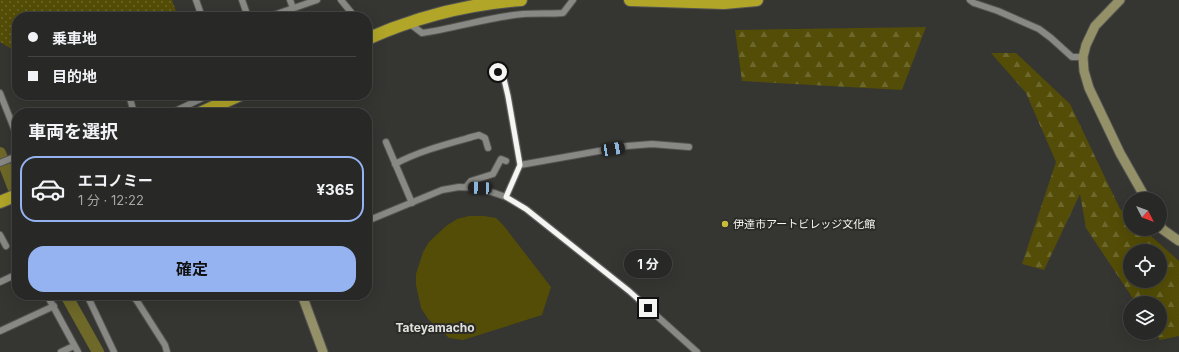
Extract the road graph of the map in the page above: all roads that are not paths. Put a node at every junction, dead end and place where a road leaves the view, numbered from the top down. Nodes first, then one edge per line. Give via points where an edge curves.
1 (196, 0) edge
2 (242, 0) edge
3 (290, 0) edge
4 (317, 0) edge
5 (341, 0) edge
6 (521, 0) edge
7 (574, 0) edge
8 (630, 0) edge
9 (757, 0) edge
10 (970, 0) edge
11 (1120, 0) edge
12 (293, 8) junction
13 (200, 12) edge
14 (246, 12) edge
15 (282, 12) edge
16 (351, 12) edge
17 (407, 22) junction
18 (372, 36) edge
19 (1084, 57) junction
20 (498, 72) dead end
21 (0, 93) edge
22 (198, 100) edge
23 (229, 100) edge
24 (182, 108) edge
25 (211, 108) edge
26 (12, 123) edge
27 (386, 142) dead end
28 (690, 146) dead end
29 (488, 148) dead end
30 (12, 158) edge
31 (506, 161) dead end
32 (0, 163) edge
33 (395, 164) junction
34 (520, 165) junction
35 (466, 187) junction
36 (1142, 192) edge
37 (12, 197) edge
38 (506, 197) junction
39 (0, 202) edge
40 (412, 203) junction
41 (372, 219) edge
42 (1167, 232) edge
43 (0, 235) edge
44 (1179, 241) edge
45 (6, 246) dead end
46 (12, 276) edge
47 (0, 282) edge
48 (50, 300) edge
49 (89, 300) edge
50 (136, 300) edge
51 (304, 300) edge
52 (54, 306) junction
53 (0, 331) edge
54 (76, 349) edge
55 (61, 352) edge
56 (114, 352) edge
57 (167, 352) edge
58 (323, 352) edge
59 (697, 352) edge

1 - 13 street
2 - 14 street
3 - 12 street
4 - 12 street
5 - 16 street
6 - 17 highway via 440,13
7 - 17 street via 563,13 522,14 422,33
8 - 9 highway via 724,3
10 - 19 street via 1039,29 1072,57
11 - 19 street via 1095,26 1086,45
12 - 15 street
17 - 18 highway
19 - 36 street via 1084,71 1089,88
20 - 34 street via 503,75 508,96
21 - 26 street
22 - 24 street
23 - 25 highway
27 - 33 street
28 - 34 street via 627,146
29 - 33 street via 485,138 479,135 441,146
30 - 32 street
31 - 35 street via 501,159 492,174 471,181
33 - 40 street
34 - 38 street
35 - 38 street via 480,188
35 - 40 street via 442,190
37 - 39 highway
38 - 59 street via 526,209 629,291
40 - 41 street
42 - 44 street
43 - 45 street
46 - 47 street
48 - 52 street
49 - 56 street
50 - 57 street
51 - 58 street
52 - 53 street
52 - 54 street
54 - 55 street

